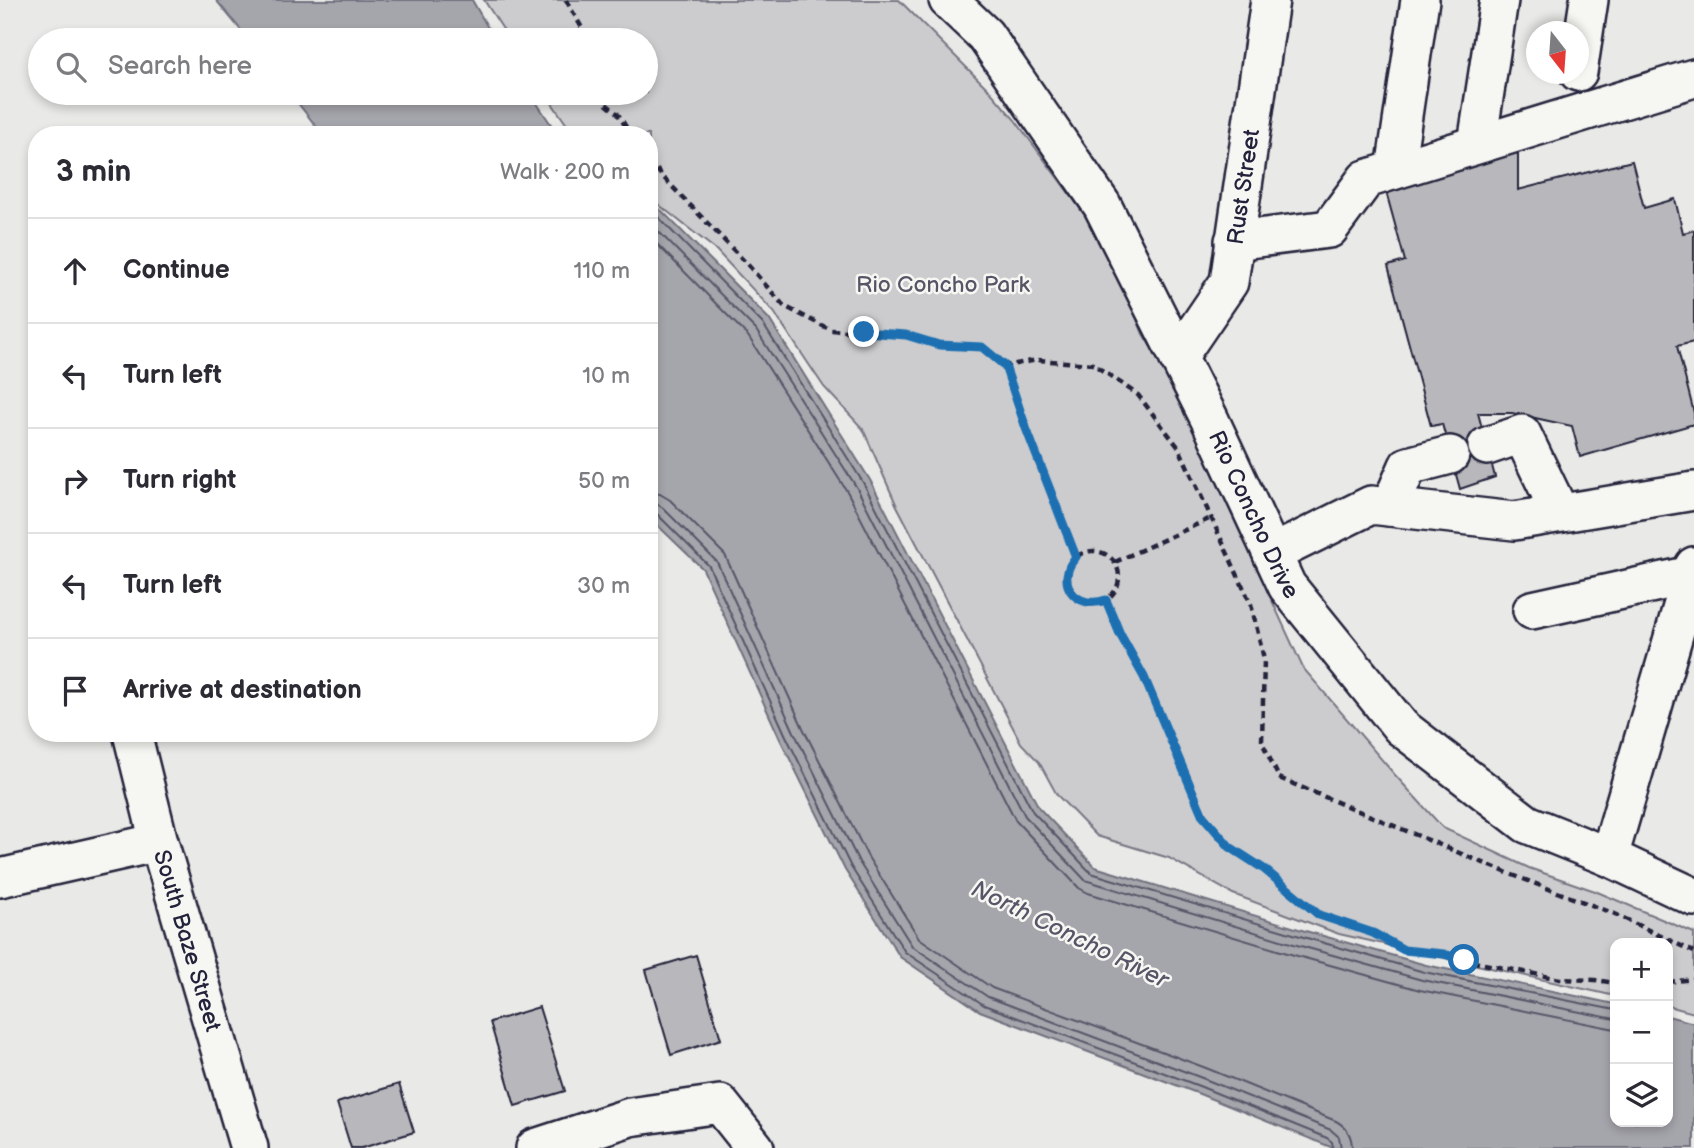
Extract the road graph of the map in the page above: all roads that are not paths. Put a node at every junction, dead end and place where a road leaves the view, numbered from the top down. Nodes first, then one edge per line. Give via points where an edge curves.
1 (948, 0) edge
2 (1270, 0) edge
3 (1420, 0) edge
4 (1499, 0) edge
5 (1589, 0) edge
6 (1586, 21) edge
7 (1693, 73) edge
8 (1576, 84) edge
9 (1572, 116) junction
10 (1478, 145) junction
11 (1395, 170) junction
12 (1234, 242) junction
13 (1178, 357) junction
14 (1487, 446) dead end
15 (1450, 455) dead end
16 (1694, 491) edge
17 (1391, 507) junction
18 (1560, 513) junction
19 (1272, 554) junction
20 (1693, 570) edge
21 (1532, 610) dead end
22 (134, 742) edge
23 (159, 842) junction
24 (1609, 857) junction
25 (0, 877) edge
26 (1694, 897) edge
27 (249, 1148) edge
28 (535, 1148) edge
29 (755, 1148) edge

1 - 13 street, Rio Concho Drive via 985,35 1102,205
2 - 12 street, Rust Street
3 - 11 street
4 - 10 street
5 - 6 street
7 - 9 street
8 - 9 street
9 - 10 street
10 - 11 street
11 - 12 street via 1366,179 1329,229
12 - 13 street, Rust Street via 1229,282
13 - 19 street, Rio Concho Drive
14 - 18 street via 1522,434
15 - 17 street via 1408,467
16 - 18 street
17 - 18 street via 1514,522
17 - 19 street via 1371,505
19 - 24 street, Rio Concho Drive via 1287,586 1401,727 1527,824
20 - 21 street
20 - 24 street
22 - 23 street, South Baze Street
23 - 25 street
23 - 27 street, South Baze Street
24 - 26 street, Rio Concho Drive
28 - 29 street via 630,1117 720,1104

